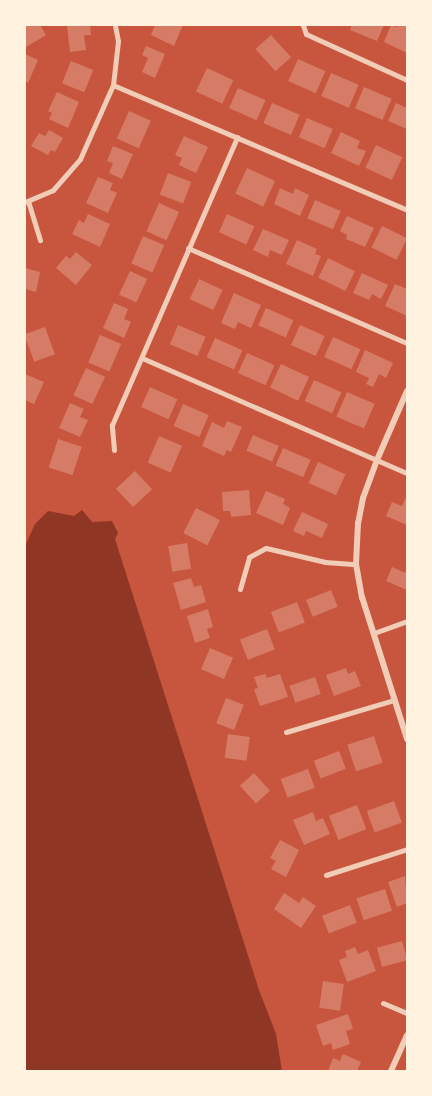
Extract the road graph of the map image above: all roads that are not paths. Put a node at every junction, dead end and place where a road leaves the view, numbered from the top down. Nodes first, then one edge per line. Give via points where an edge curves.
1 (115, 25) edge
2 (303, 25) edge
3 (407, 80) edge
4 (113, 85) junction
5 (237, 137) junction
6 (26, 201) edge
7 (407, 210) edge
8 (40, 240) dead end
9 (188, 248) junction
10 (407, 343) edge
11 (142, 358) junction
12 (407, 391) edge
13 (114, 450) dead end
14 (376, 460) junction
15 (407, 473) edge
16 (356, 564) junction
17 (240, 589) dead end
18 (407, 622) edge
19 (374, 633) junction
20 (394, 700) junction
21 (286, 732) dead end
22 (407, 739) edge
23 (407, 849) edge
24 (326, 875) dead end
25 (383, 1003) dead end
26 (407, 1013) edge
27 (407, 1035) edge
28 (391, 1071) edge

1 - 4 street via 118,41
2 - 3 street via 306,34
4 - 5 street
4 - 6 street via 80,159 53,190
5 - 7 street
5 - 9 street
6 - 8 street
9 - 10 street
9 - 11 street
11 - 13 street via 112,425
11 - 14 street
12 - 14 street
14 - 15 street
14 - 16 street via 361,506
16 - 17 street via 310,559 266,548 249,558
16 - 19 street via 362,597
18 - 19 street
19 - 20 street
20 - 21 street
20 - 22 street
23 - 24 street
25 - 26 street
27 - 28 street

